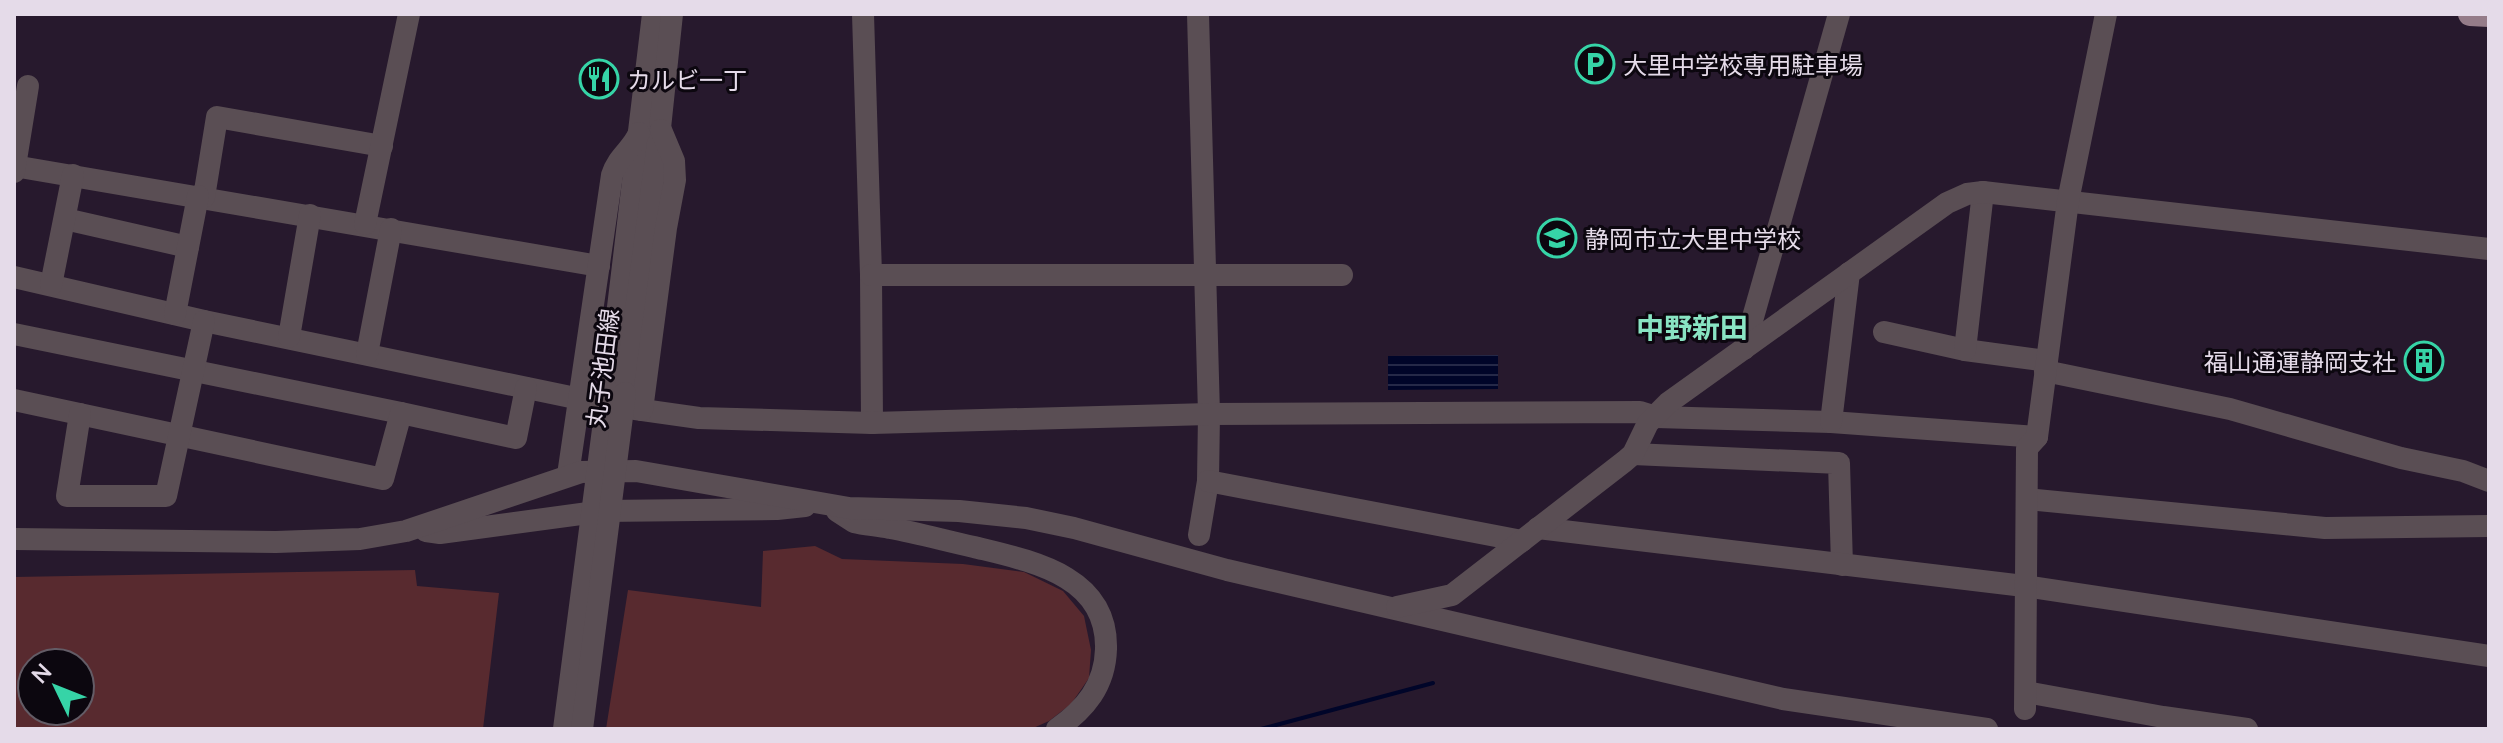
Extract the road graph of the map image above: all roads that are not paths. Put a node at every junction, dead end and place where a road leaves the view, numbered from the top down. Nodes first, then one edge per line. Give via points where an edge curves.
1 (409, 14) edge
2 (653, 14) edge
3 (672, 14) edge
4 (863, 14) edge
5 (1198, 14) edge
6 (1839, 14) edge
7 (2106, 14) edge
8 (2470, 14) edge
9 (2489, 15) edge
10 (28, 86) dead end
11 (649, 138) junction
12 (382, 146) junction
13 (14, 168) edge
14 (73, 175) junction
15 (1983, 192) junction
16 (201, 197) junction
17 (2068, 201) junction
18 (310, 215) junction
19 (65, 219) junction
20 (365, 224) junction
21 (391, 229) junction
22 (188, 247) junction
23 (2489, 249) edge
24 (599, 266) junction
25 (1849, 273) junction
26 (871, 275) junction
27 (1342, 275) dead end
28 (14, 277) edge
29 (1205, 277) junction
30 (51, 285) junction
31 (175, 314) junction
32 (204, 321) junction
33 (1884, 332) dead end
34 (14, 334) edge
35 (289, 337) junction
36 (1744, 349) junction
37 (1965, 350) junction
38 (367, 354) junction
39 (2046, 366) junction
40 (192, 370) junction
41 (526, 388) junction
42 (581, 399) junction
43 (14, 400) edge
44 (642, 410) junction
45 (401, 413) junction
46 (80, 414) junction
47 (1209, 414) junction
48 (1656, 417) junction
49 (1831, 422) junction
50 (872, 423) junction
51 (179, 435) junction
52 (2037, 437) junction
53 (1633, 454) junction
54 (568, 475) junction
55 (1208, 481) junction
56 (2489, 481) edge
57 (2027, 499) junction
58 (825, 504) junction
59 (2489, 526) edge
60 (413, 529) junction
61 (1530, 534) junction
62 (1199, 535) dead end
63 (14, 539) edge
64 (1842, 565) junction
65 (2024, 586) junction
66 (1390, 608) junction
67 (2489, 656) edge
68 (564, 729) edge
69 (582, 729) edge
70 (1057, 729) edge
71 (1987, 729) edge
72 (2247, 729) edge

1 - 12 street
2 - 11 street, 丸子池田線
3 - 11 street, 丸子池田線
4 - 26 street
5 - 29 street
6 - 36 street
7 - 17 street
8 - 9 main road
10 - 13 street
11 - 24 street via 635,142 617,161
11 - 44 street via 674,161 675,180
11 - 68 street, 丸子池田線, bridge
11 - 69 street, 丸子池田線, bridge
12 - 16 street via 217,117
12 - 20 street
13 - 14 street
14 - 16 street
14 - 19 street
15 - 17 street
15 - 25 street via 1947,203
15 - 37 street
16 - 18 street
16 - 22 street
17 - 23 street
17 - 39 street
18 - 20 street
18 - 35 street
19 - 22 street
19 - 30 street
20 - 21 street
21 - 24 street
21 - 38 street
22 - 31 street
24 - 42 street
25 - 36 street
25 - 49 street
26 - 29 street
26 - 50 street
27 - 29 street
28 - 30 street
29 - 47 street
30 - 31 street
31 - 32 street
32 - 35 street
32 - 40 street
33 - 37 street
34 - 40 street
35 - 38 street
36 - 48 street
37 - 39 street
38 - 41 street
39 - 52 street
39 - 56 street via 2230,409
40 - 45 street
40 - 51 street
41 - 42 street
41 - 45 street via 516,438
42 - 44 street
42 - 54 street
43 - 46 street
44 - 50 street via 699,418
45 - 51 street via 383,479
46 - 51 street
46 - 51 street via 67,496 166,496
47 - 48 street via 1640,412
47 - 50 street
47 - 55 street
48 - 49 street
48 - 53 street
49 - 52 street
52 - 57 street via 2027,448
53 - 61 street
53 - 64 street via 1839,463
54 - 58 street via 636,471
54 - 60 street
55 - 61 street
55 - 62 street
57 - 59 street via 2325,528
57 - 65 street
58 - 60 street via 603,511 440,533
58 - 66 street via 1026,518
58 - 70 street via 854,522 1049,567 1090,598 1102,620 1105,664 1086,704
60 - 63 street via 360,539 276,542
61 - 64 street
61 - 66 street via 1452,595
64 - 65 street
65 - 67 street
65 - 72 street via 2026,700
66 - 71 street via 1783,699

